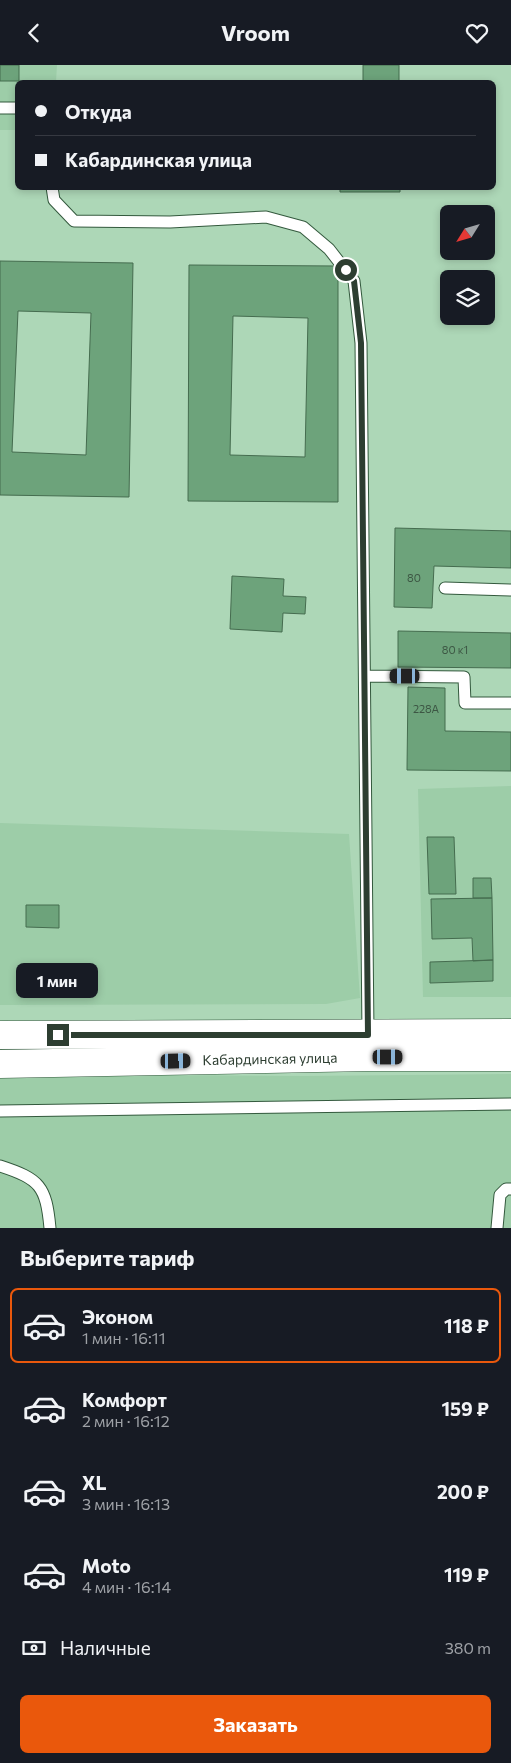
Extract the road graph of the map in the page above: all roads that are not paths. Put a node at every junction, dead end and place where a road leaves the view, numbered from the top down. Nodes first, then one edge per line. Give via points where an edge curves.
1 (15, 107) edge
2 (0, 108) edge
3 (52, 190) edge
4 (445, 588) dead end
5 (511, 590) edge
6 (365, 676) junction
7 (511, 703) edge
8 (511, 1033) edge
9 (0, 1035) edge
10 (368, 1046) junction
11 (511, 1057) edge
12 (0, 1064) edge
13 (511, 1105) edge
14 (0, 1111) edge
15 (0, 1166) edge
16 (511, 1189) edge
17 (50, 1228) edge
18 (497, 1228) edge

1 - 2 lane
3 - 6 lane via 54,200 74,221 170,222 266,217 303,227 329,249 354,281 361,343
4 - 5 lane
6 - 7 lane via 464,677 465,703
6 - 10 lane
8 - 10 main road, Кабардинская улица
9 - 10 main road, Кабардинская улица
10 - 11 main road, Кабардинская улица
10 - 12 main road, Кабардинская улица
13 - 14 lane
15 - 17 lane via 36,1181 45,1196
16 - 18 lane via 500,1195

